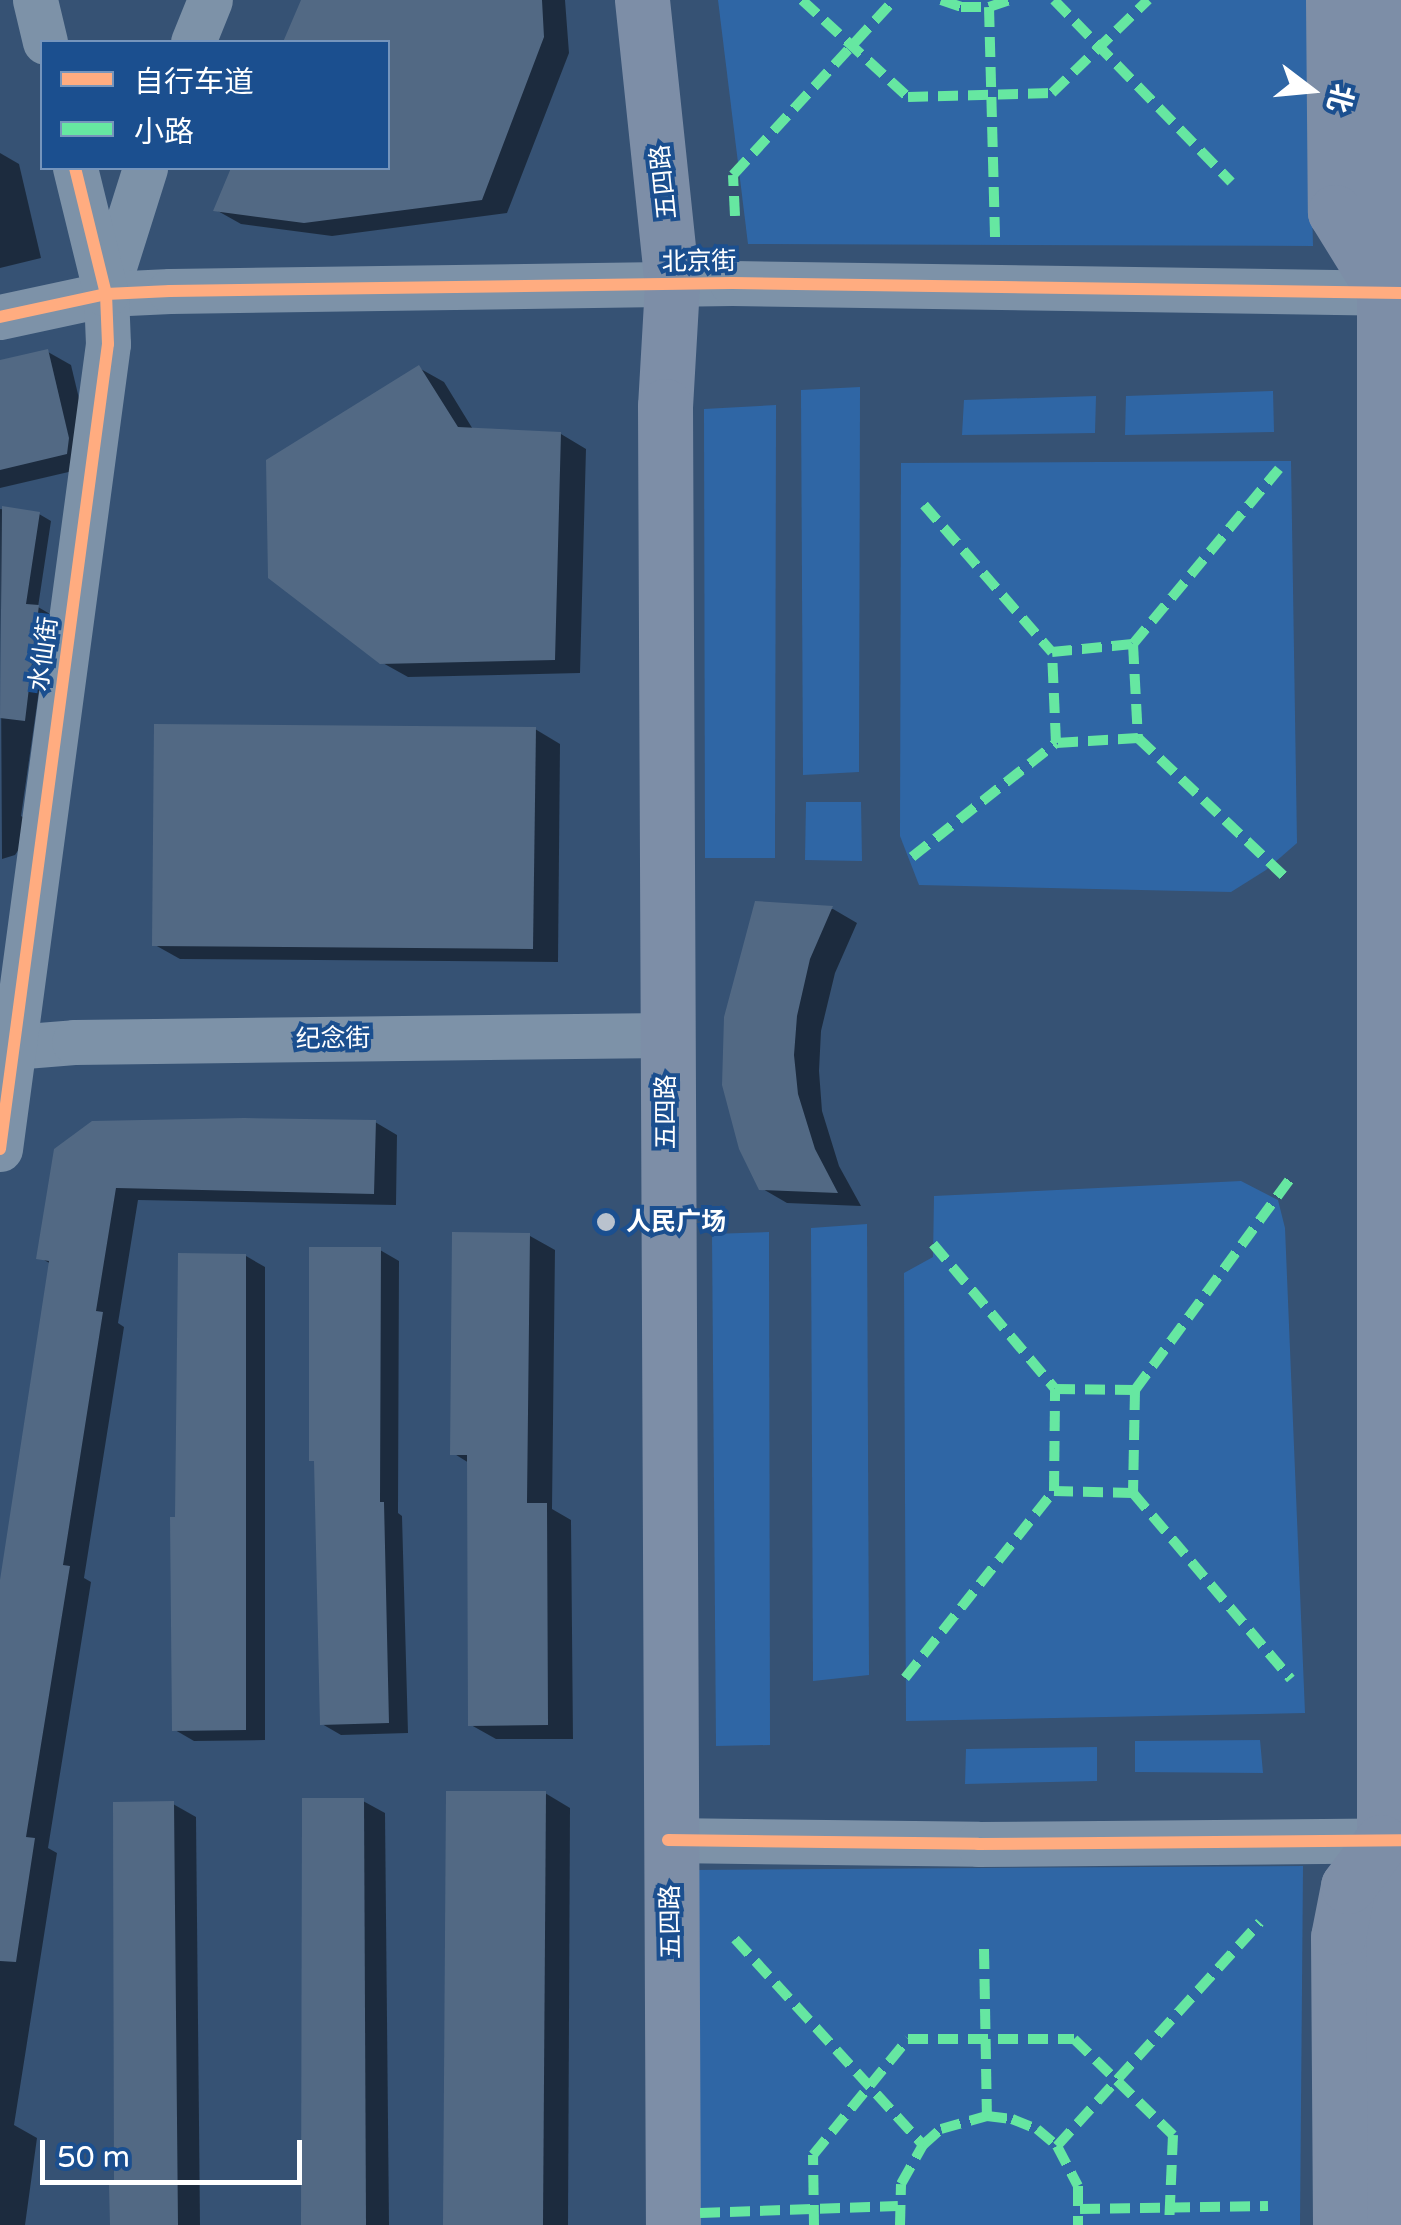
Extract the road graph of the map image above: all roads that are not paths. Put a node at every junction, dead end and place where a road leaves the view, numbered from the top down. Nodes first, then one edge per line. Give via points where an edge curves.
1 (35, 0) edge
2 (210, 0) edge
3 (642, 0) edge
4 (1334, 0) edge
5 (1384, 0) edge
6 (45, 40) edge
7 (194, 40) edge
8 (75, 170) edge
9 (144, 170) edge
10 (1335, 212) junction
11 (672, 285) junction
12 (1302, 291) junction
13 (1393, 292) edge
14 (106, 294) junction
15 (0, 317) edge
16 (18, 886) edge
17 (667, 1035) junction
18 (8, 1046) edge
19 (0, 1149) edge
20 (668, 1840) junction
21 (1392, 1840) edge
22 (673, 2225) edge
23 (1340, 2225) edge
24 (1384, 2225) edge

1 - 6 street
2 - 7 street
3 - 11 main road, 五四路
4 - 10 main road
5 - 13 main road
8 - 14 street, 水仙街
9 - 14 street
10 - 12 street via 1318,269
10 - 13 main road
11 - 12 street, 北京街
11 - 14 street, 北京街
11 - 17 main road, 五四路 via 665,406
12 - 13 street, 北京街
13 - 21 main road
14 - 15 street, 北京街
14 - 16 street, 水仙街 via 108,344
16 - 18 street, 水仙街
17 - 18 street, 纪念街
17 - 20 main road, 五四路
18 - 19 street, 水仙街
20 - 21 street
20 - 22 main road, 五四路
21 - 23 main road via 1348,1886 1338,1937
21 - 24 main road

